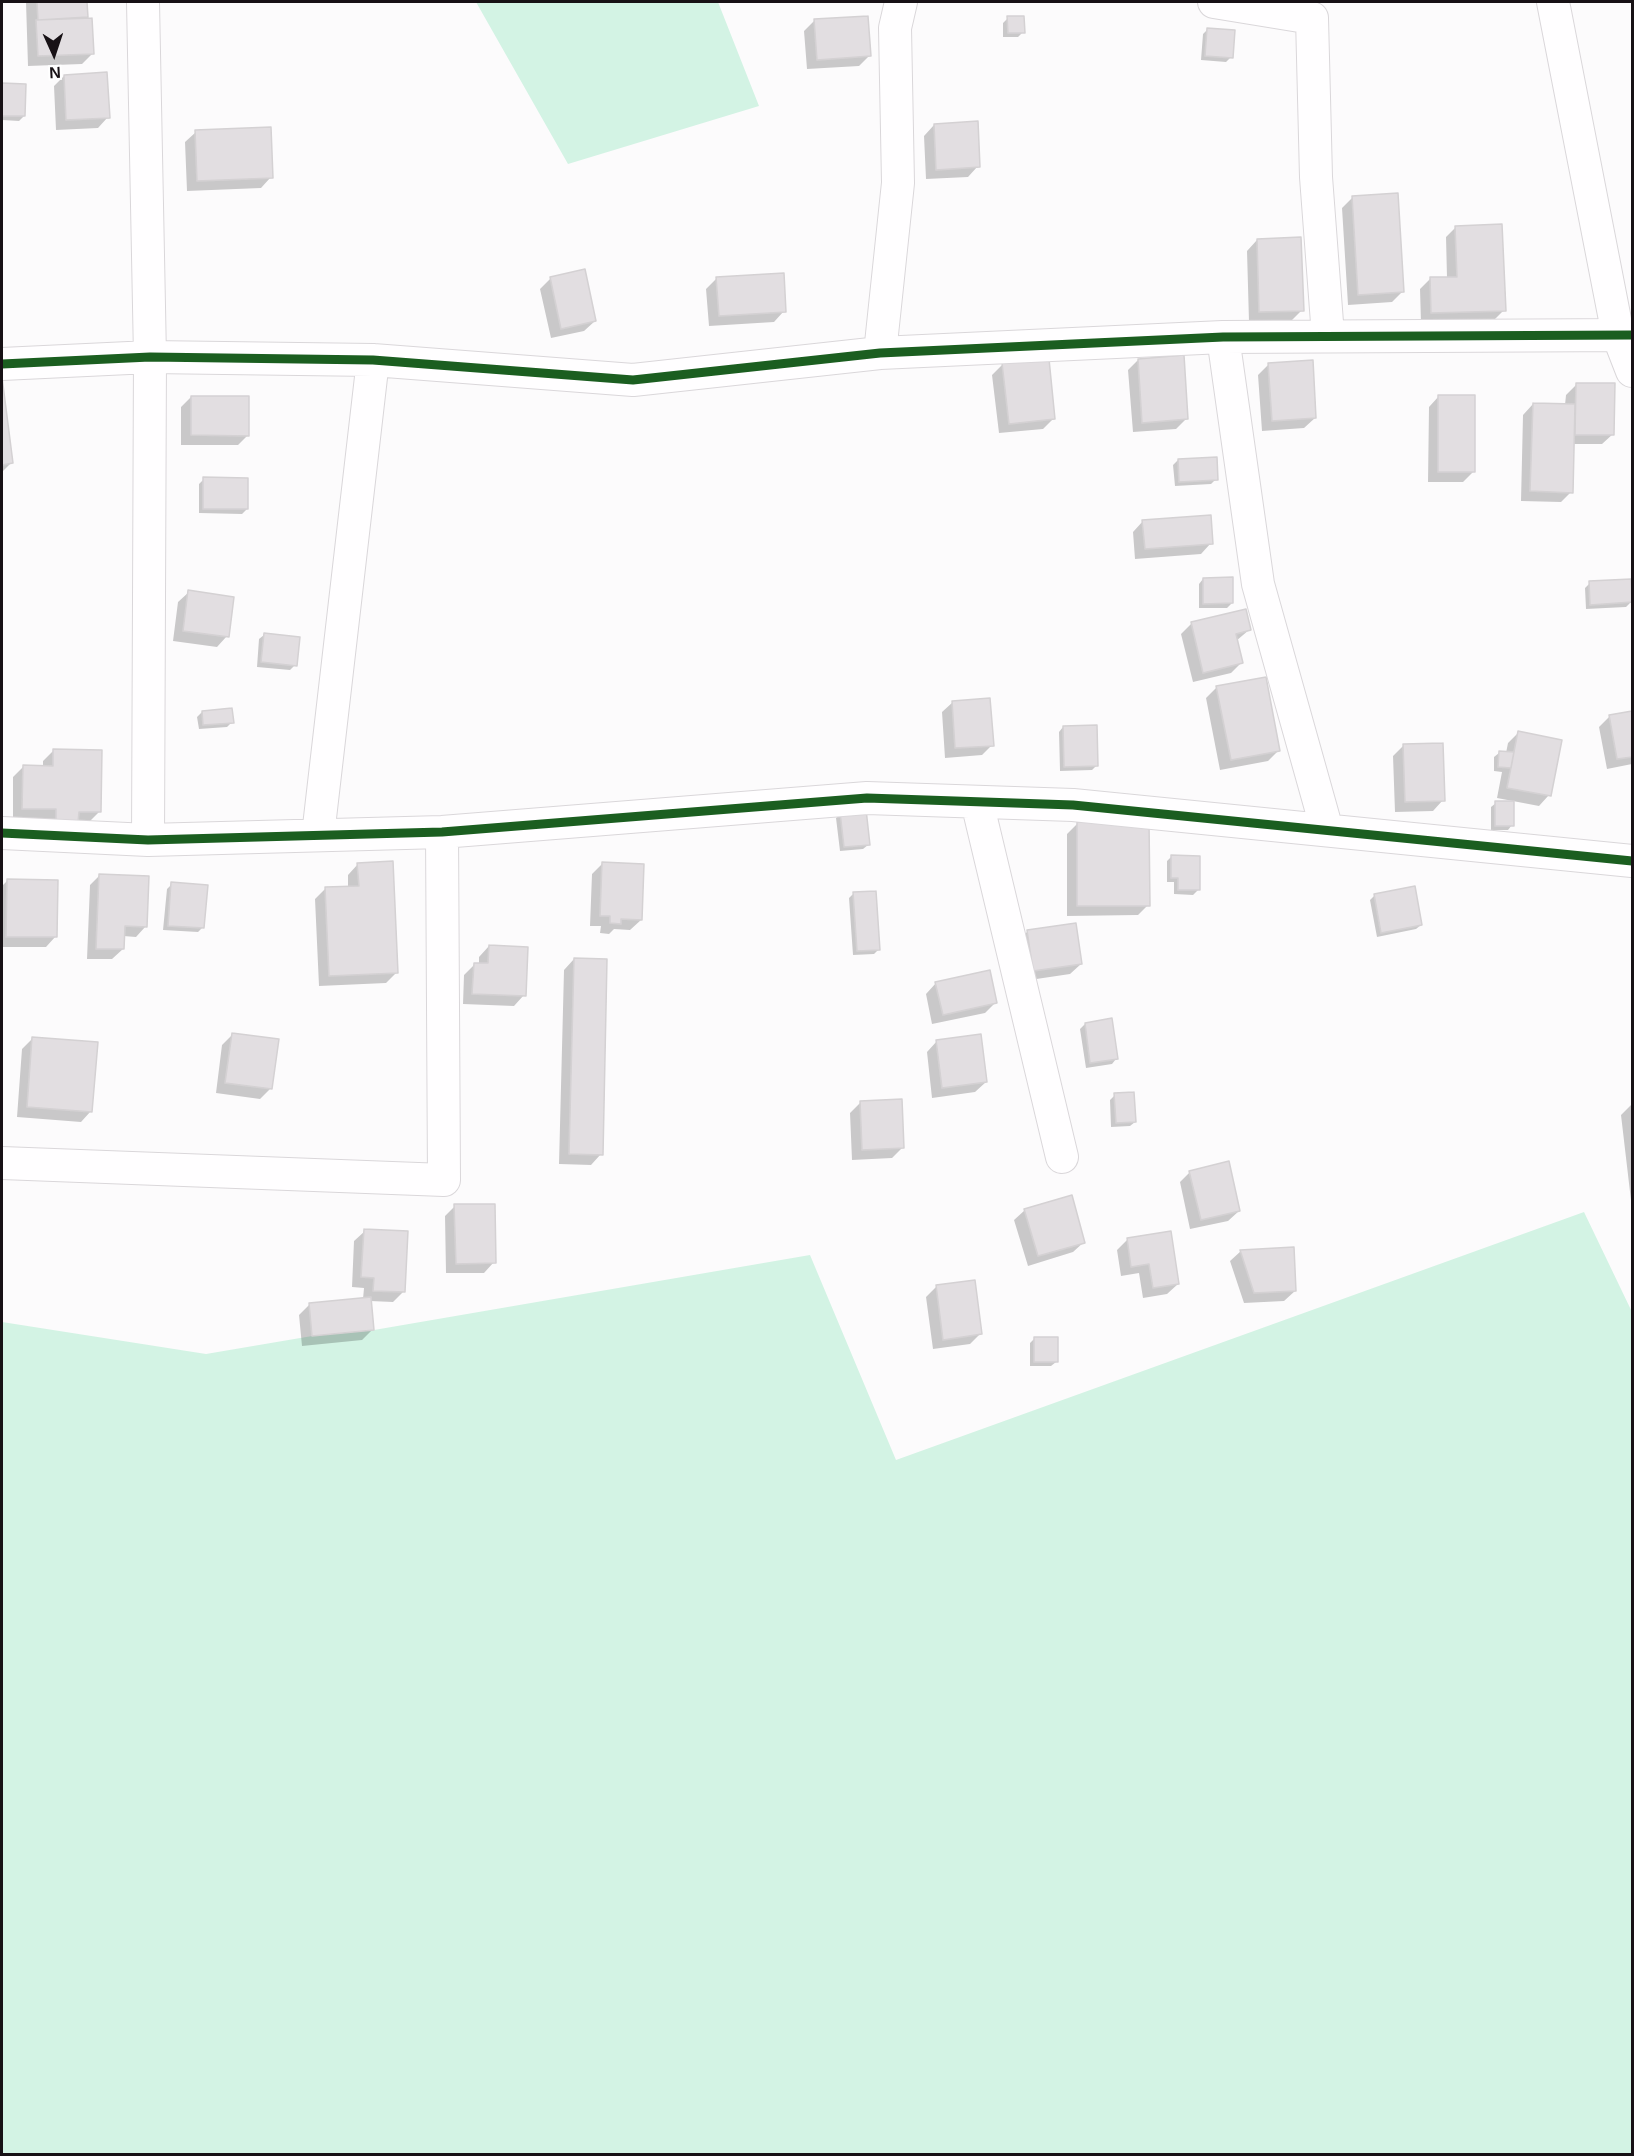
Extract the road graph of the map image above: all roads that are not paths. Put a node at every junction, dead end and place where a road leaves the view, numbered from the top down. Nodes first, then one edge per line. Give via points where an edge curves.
1 (143, 2) edge
2 (901, 2) edge
3 (1214, 2) edge
4 (1553, 2) edge
5 (1625, 335) edge
6 (1328, 336) junction
7 (1223, 337) junction
8 (880, 353) junction
9 (150, 357) junction
10 (372, 360) junction
11 (2, 364) edge
12 (1632, 370) edge
13 (977, 802) junction
14 (1327, 830) junction
15 (442, 832) junction
16 (2, 833) edge
17 (318, 835) junction
18 (148, 840) junction
19 (1632, 861) edge
20 (1062, 1157) dead end
21 (2, 1163) edge

1 - 9 street
2 - 8 street via 895,28 898,183
3 - 6 street via 1312,18 1316,177
4 - 5 street
5 - 6 street
5 - 12 street
6 - 7 street
7 - 8 street
7 - 14 street via 1258,584
8 - 10 street via 633,380
9 - 10 street
9 - 11 street
9 - 18 street
10 - 17 street
13 - 14 street via 1072,805
13 - 15 street via 867,798
13 - 20 street
14 - 19 street
15 - 17 street
15 - 21 street via 444,1180
16 - 18 street
17 - 18 street

